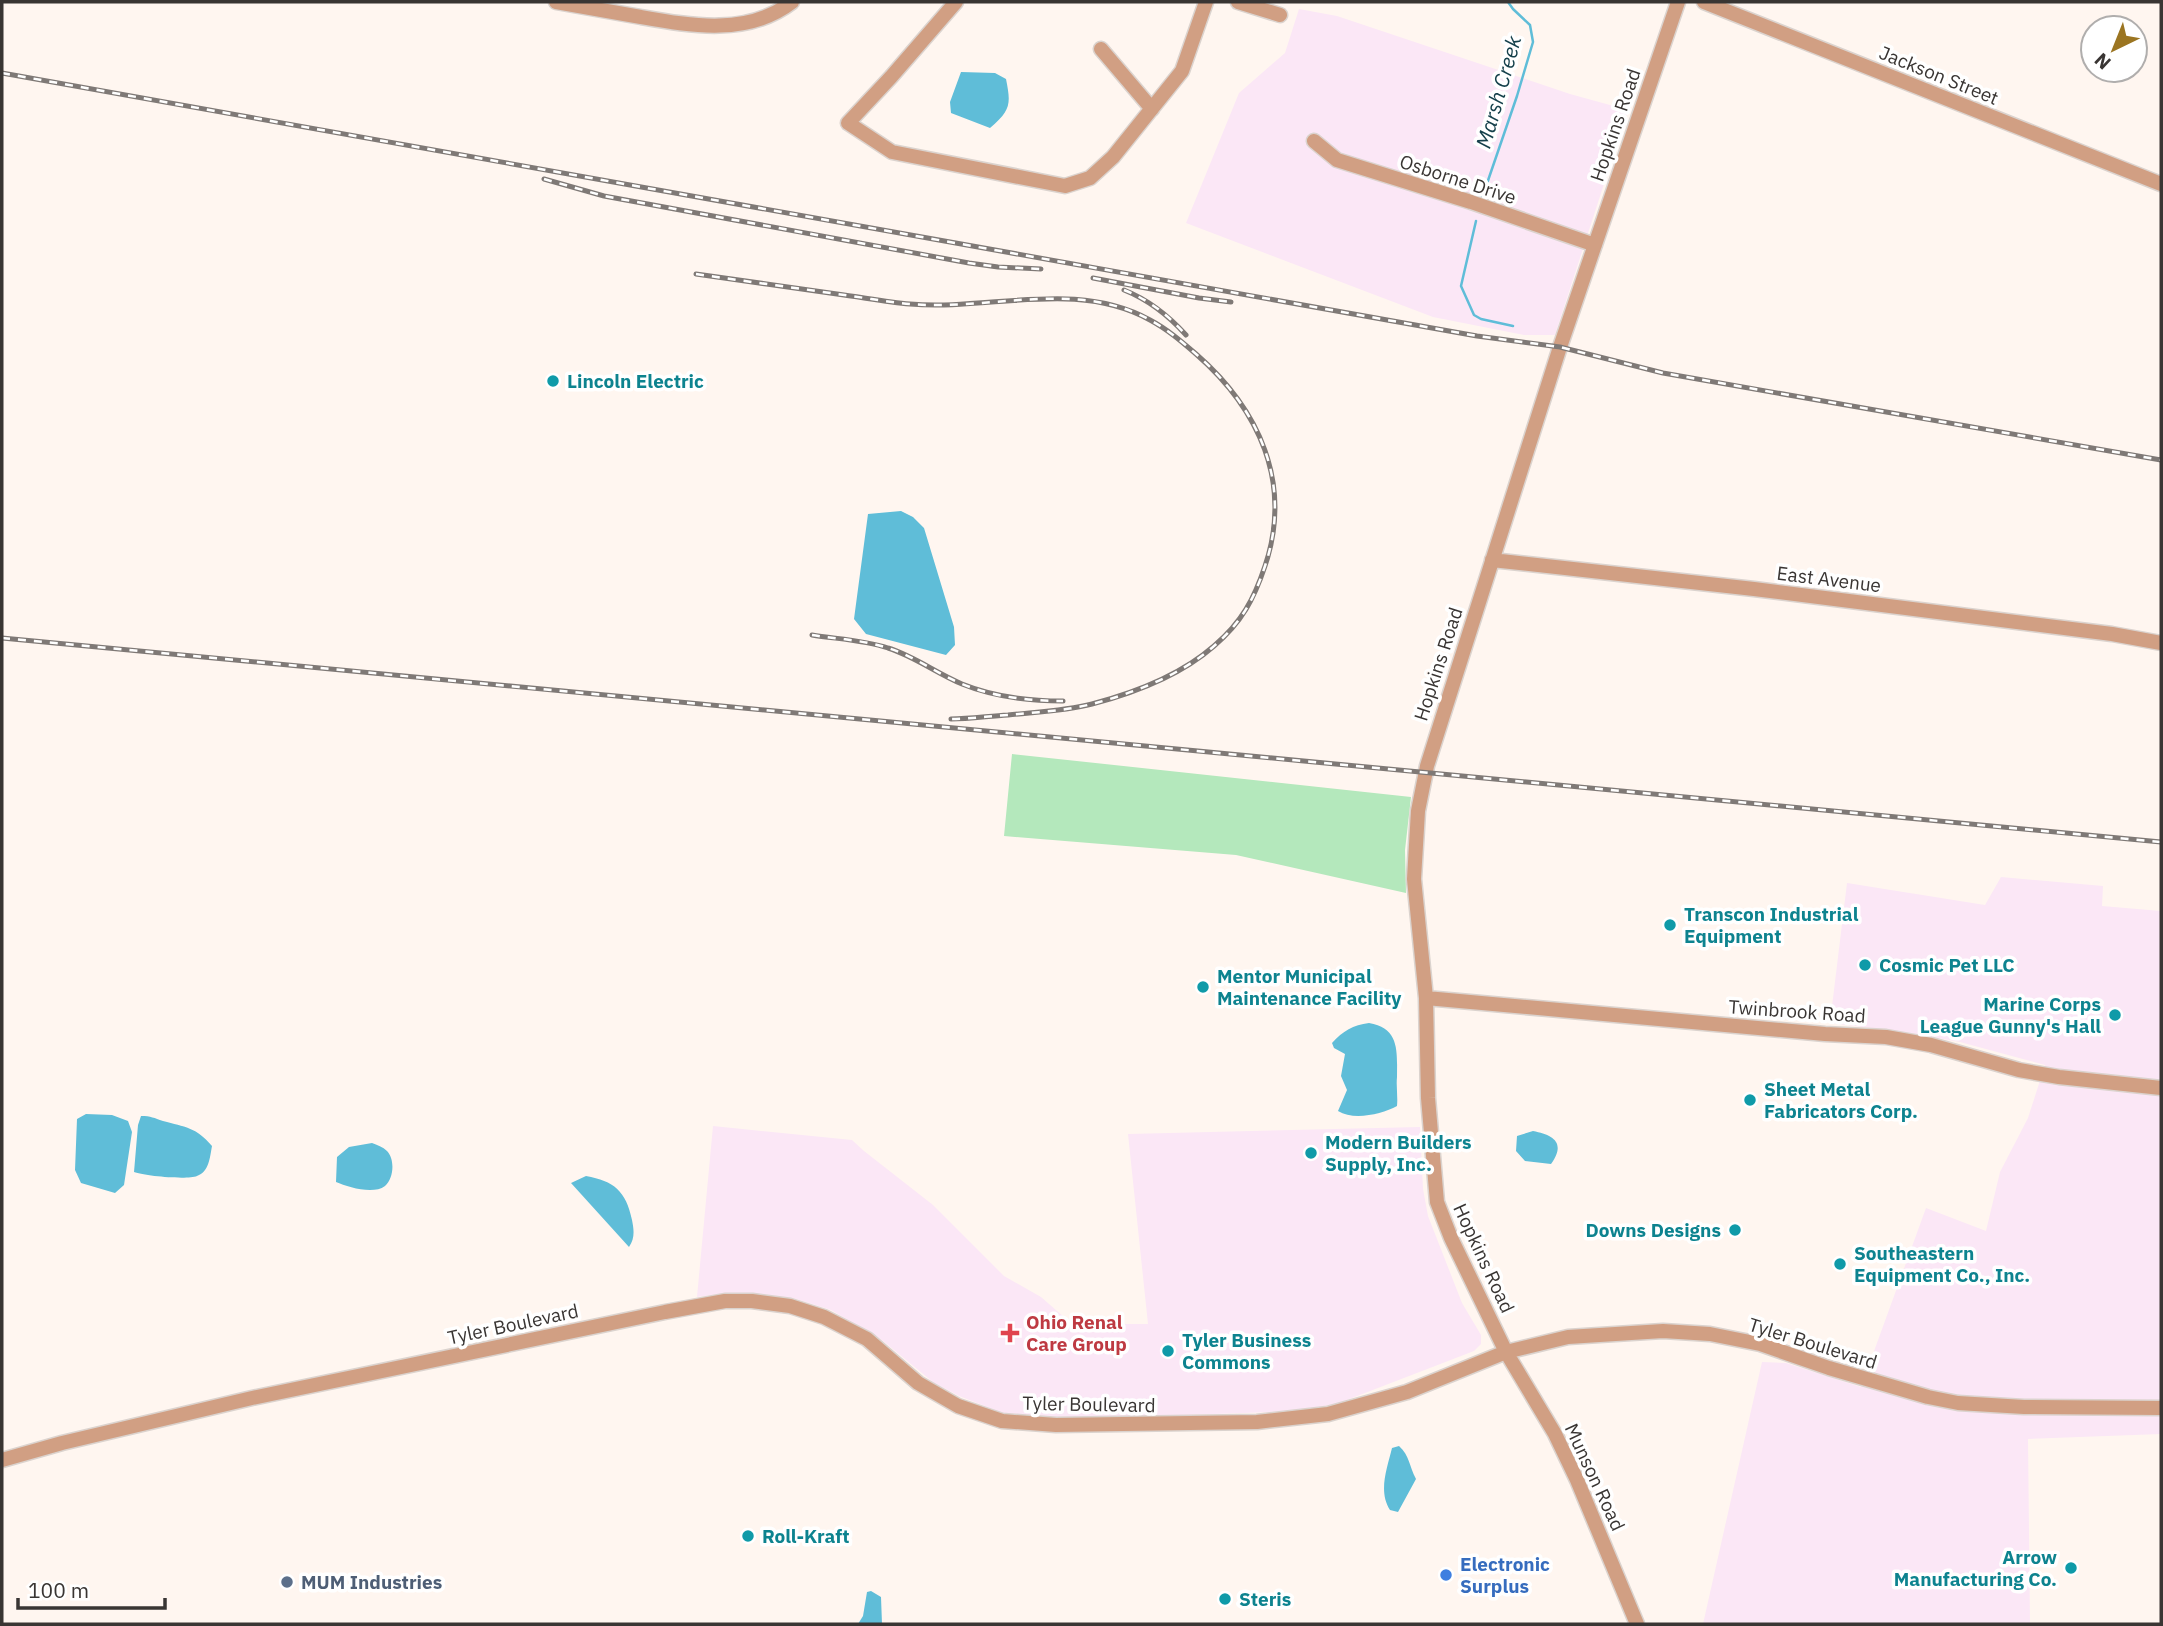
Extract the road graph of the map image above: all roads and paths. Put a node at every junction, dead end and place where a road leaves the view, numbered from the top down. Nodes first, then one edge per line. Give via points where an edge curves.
1 (556, 2) edge
2 (792, 2) edge
3 (956, 2) edge
4 (1206, 2) edge
5 (1238, 2) edge
6 (1678, 2) edge
7 (1704, 2) edge
8 (1280, 15) dead end
9 (1101, 50) dead end
10 (1152, 108) junction
11 (1314, 141) dead end
12 (2161, 182) edge
13 (1595, 245) junction
14 (1492, 560) junction
15 (2161, 643) edge
16 (1426, 998) junction
17 (2161, 1088) edge
18 (1506, 1352) junction
19 (2161, 1408) edge
20 (2, 1460) edge
21 (1637, 1624) edge

1 - 2 street via 712,26 757,20
3 - 10 street via 848,123 892,152 1065,186 1090,178
4 - 10 street via 1182,71
5 - 8 street
6 - 13 street, Hopkins Road
7 - 12 street, Jackson Street
9 - 10 street
11 - 13 street, Osborne Drive via 1337,160
13 - 14 street, Hopkins Road
14 - 15 street, East Avenue via 2053,626
14 - 16 street, Hopkins Road via 1426,766 1418,811 1414,880
16 - 17 street, Twinbrook Road via 1886,1037 2020,1070
16 - 18 street, Hopkins Road via 1437,1202
18 - 19 street, Tyler Boulevard via 1568,1337 1689,1332 1760,1344 1958,1403
18 - 20 street, Tyler Boulevard via 1407,1392 1328,1414 1257,1422 1056,1425 1002,1421 958,1406 918,1383 867,1339 824,1317 790,1307 725,1301 252,1398
18 - 21 street, Munson Road via 1555,1434

